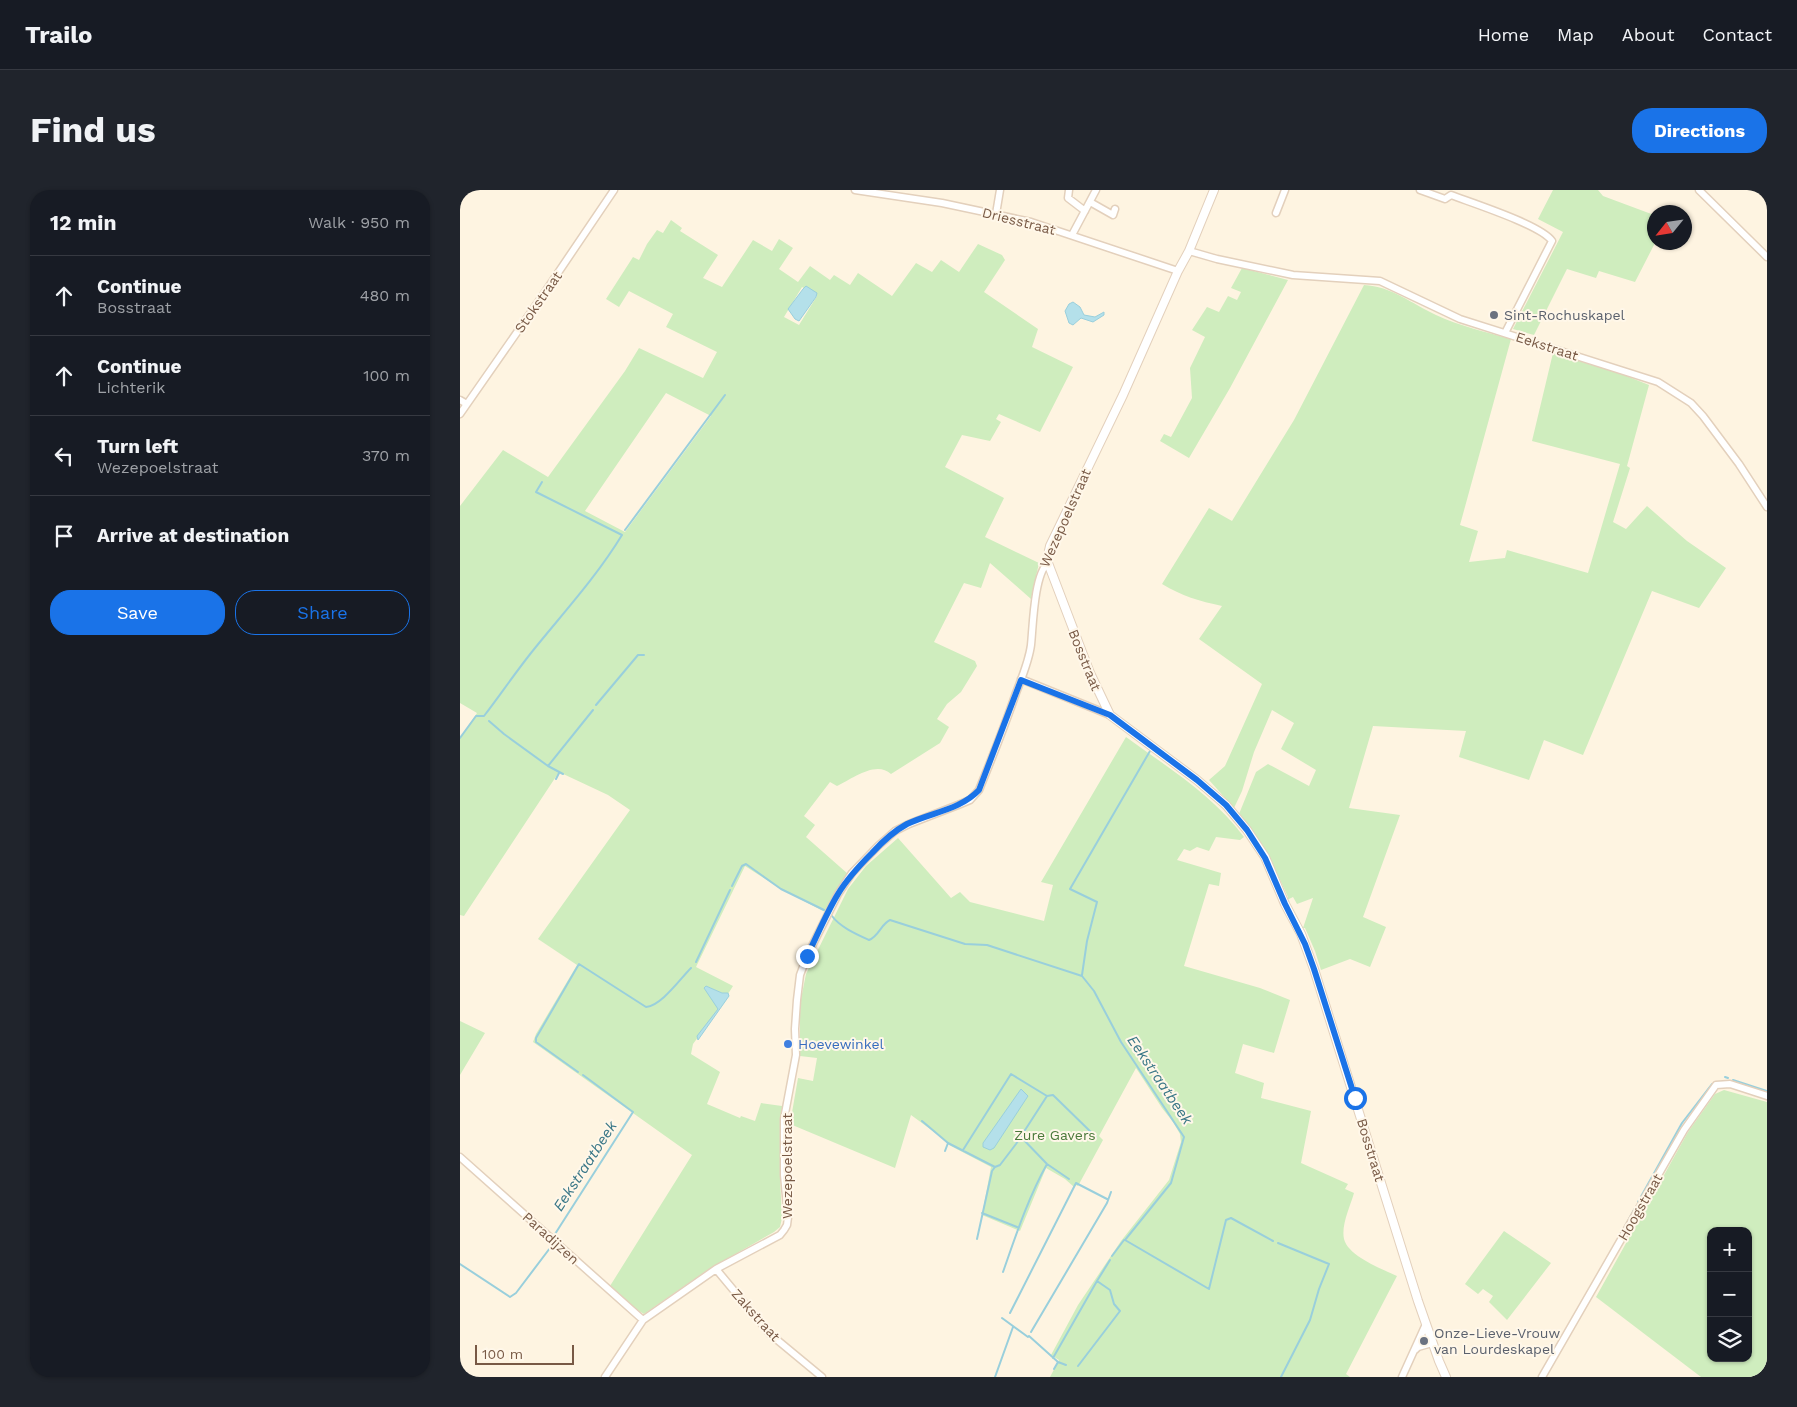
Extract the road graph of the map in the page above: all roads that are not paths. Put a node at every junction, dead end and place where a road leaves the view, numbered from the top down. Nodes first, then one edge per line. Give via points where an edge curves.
1 (614, 190) edge
2 (855, 190) edge
3 (1000, 190) edge
4 (1069, 190) edge
5 (1096, 190) edge
6 (1214, 190) edge
7 (1285, 190) edge
8 (1420, 190) edge
9 (1699, 190) edge
10 (1452, 193) edge
11 (1090, 202) junction
12 (1085, 211) junction
13 (996, 214) junction
14 (1276, 214) dead end
15 (1113, 215) dead end
16 (1072, 235) junction
17 (1189, 251) junction
18 (1767, 257) edge
19 (1178, 271) junction
20 (1505, 333) junction
21 (460, 400) edge
22 (467, 404) junction
23 (460, 414) edge
24 (1767, 507) edge
25 (1048, 563) junction
26 (1021, 680) junction
27 (1110, 715) junction
28 (1767, 1096) edge
29 (460, 1157) edge
30 (716, 1269) junction
31 (643, 1320) junction
32 (1426, 1324) junction
33 (1432, 1343) junction
34 (1413, 1353) junction
35 (605, 1377) edge
36 (822, 1377) edge
37 (1402, 1377) edge
38 (1446, 1377) edge
39 (1542, 1377) edge

1 - 22 street, Stokstraat
2 - 13 street, Driesstraat
3 - 13 street
4 - 12 street via 1071,202
5 - 11 street
6 - 17 street, Wezepoelstraat
7 - 14 street
8 - 10 street via 1445,199
9 - 18 street
10 - 20 street via 1512,219 1552,241
11 - 12 street
11 - 15 street
12 - 16 street
13 - 16 street, Driesstraat
16 - 19 street, Driesstraat
17 - 19 street, Wezepoelstraat
17 - 20 street, Eekstraat via 1293,274 1380,282 1460,318
19 - 25 street, Wezepoelstraat via 1050,547
20 - 24 street, Eekstraat via 1658,382 1676,392 1703,416
21 - 22 street
22 - 23 street, Stokstraat
25 - 26 street, Wezepoelstraat via 1040,576 1030,646
25 - 27 street, Bosstraat via 1090,673
26 - 27 street
26 - 30 street, Wezepoelstraat via 979,790 967,801 896,831 852,873 838,894 800,975 796,1055 784,1119 787,1225 780,1235
27 - 32 street, Bosstraat via 1226,805 1265,858 1314,969
28 - 39 street, Hoogstraat via 1730,1084 1716,1085 1707,1096 1684,1130
29 - 31 street, Paradijzen
30 - 31 street, Wezepoelstraat
30 - 36 street, Zakstraat via 770,1334
31 - 35 street, Wezepoelstraat
32 - 33 street, Bosstraat
32 - 34 street
33 - 34 street via 1418,1347
33 - 38 street, Bosstraat
34 - 37 street

